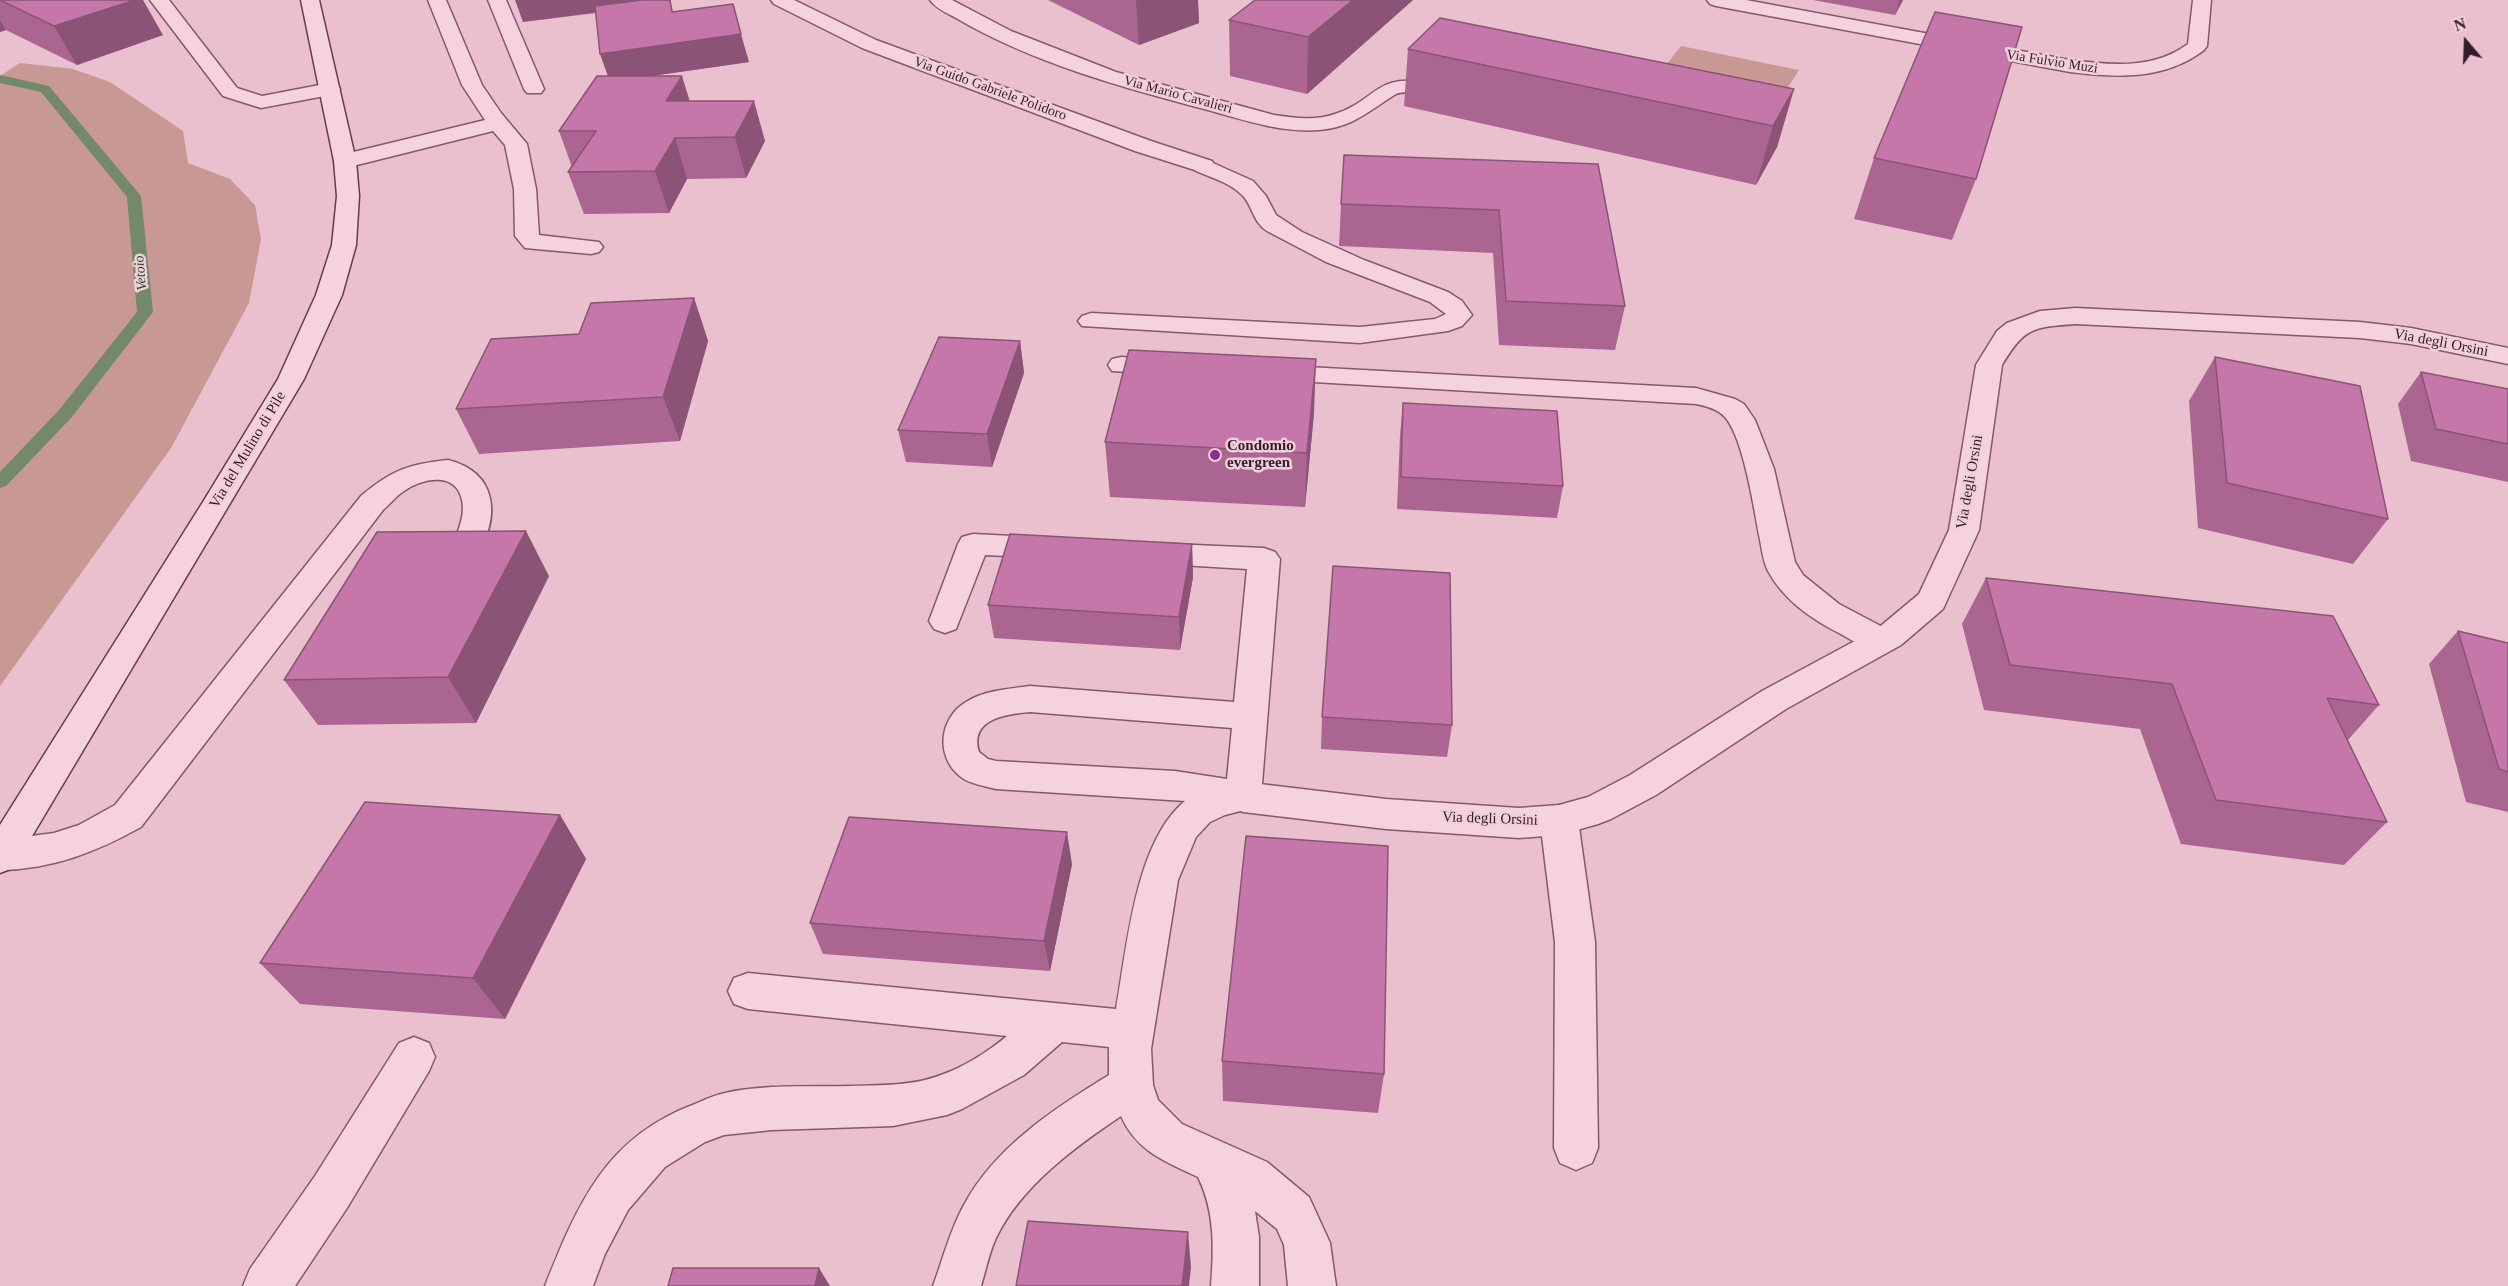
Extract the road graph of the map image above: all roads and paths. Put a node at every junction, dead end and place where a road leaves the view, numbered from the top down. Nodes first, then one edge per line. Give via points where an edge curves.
1 (159, 0) edge
2 (310, 0) edge
3 (436, 0) edge
4 (497, 0) edge
5 (780, 0) edge
6 (939, 0) edge
7 (1716, 0) edge
8 (2202, 0) edge
9 (1422, 88) dead end
10 (330, 89) junction
11 (534, 89) dead end
12 (498, 123) junction
13 (345, 161) junction
14 (591, 247) dead end
15 (1091, 321) dead end
16 (2508, 356) edge
17 (1121, 365) dead end
18 (1191, 369) edge
19 (1250, 372) edge
20 (1078, 549) edge
21 (465, 550) edge
22 (1125, 552) edge
23 (945, 621) dead end
24 (1882, 641) junction
25 (1250, 716) junction
26 (1243, 797) junction
27 (1559, 820) junction
28 (0, 856) edge
29 (748, 991) dead end
30 (1055, 1022) junction
31 (1133, 1030) junction
32 (414, 1057) dead end
33 (1131, 1085) junction
34 (1576, 1148) dead end
35 (1214, 1161) junction
36 (267, 1286) edge
37 (569, 1286) edge
38 (957, 1286) edge
39 (1235, 1286) edge
40 (1312, 1286) edge

1 - 10 street via 230,93 261,102
2 - 10 street, Via del Mulino di Pile
3 - 12 street via 472,85
4 - 11 street
5 - 15 street, Via Guido Gabriele Polidoro via 868,44 1240,182 1256,197 1260,211 1271,224 1297,240 1439,297 1459,315 1439,326 1360,335
6 - 9 street, Via Mario Cavalieri via 974,21 1071,63 1167,94 1286,123 1330,123 1361,110 1390,87
7 - 8 street, Via Fulvio Muzi via 2070,66 2124,70 2169,63 2190,53 2197,46
10 - 13 street, Via del Mulino di Pile
12 - 13 street
12 - 14 street via 516,144 525,189 527,236 533,243
13 - 28 street, Via del Mulino di Pile via 348,195 344,245 329,294 291,379
16 - 24 street, Via degli Orsini via 2411,336 2314,326 2076,316 2040,319 2016,328 1989,365 1964,530 1932,601
17 - 18 street
19 - 24 street via 1696,396 1717,401 1743,419 1782,569 1802,594
20 - 23 street via 973,544
21 - 28 street via 475,528 477,500 464,477 448,470 422,472 395,483 372,503 128,816 90,837 54,848
22 - 25 street via 1264,559
24 - 27 street, Via degli Orsini via 1774,699 1643,785 1598,809
25 - 26 street
25 - 26 street, Via degli Orsini via 1030,699 1002,702 979,711 963,724 959,742 963,757 974,768 996,775 1175,784
26 - 27 street, Via degli Orsini via 1386,814 1519,823
26 - 31 street via 1197,812 1181,828 1159,880
27 - 34 street via 1575,942
29 - 30 street
30 - 31 street
30 - 37 street via 1009,1061 947,1095 893,1105 724,1114 690,1127 649,1152 612,1194 586,1242
31 - 33 street
32 - 36 street via 331,1192
33 - 35 street via 1142,1113 1166,1139
33 - 38 street via 1083,1116 1022,1166 982,1218
35 - 39 street via 1233,1205
35 - 40 street via 1251,1178 1293,1213 1307,1243

